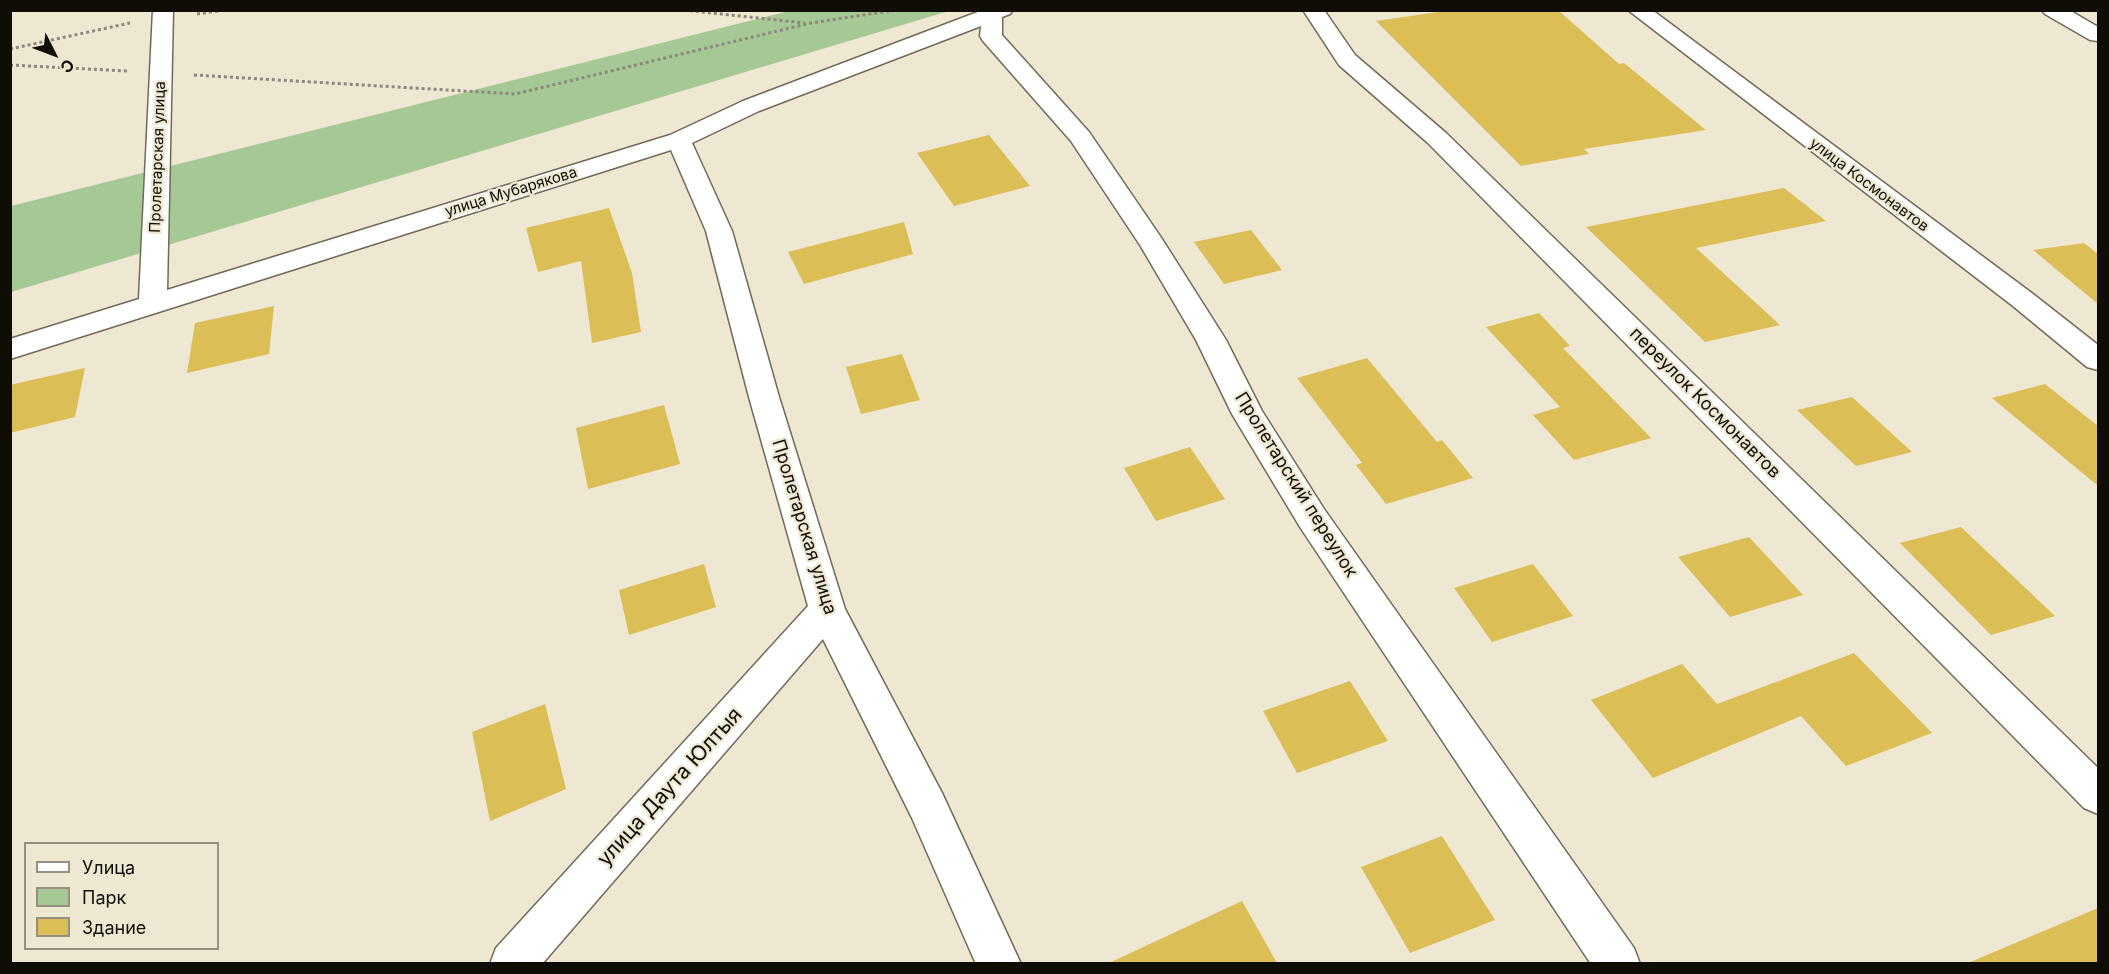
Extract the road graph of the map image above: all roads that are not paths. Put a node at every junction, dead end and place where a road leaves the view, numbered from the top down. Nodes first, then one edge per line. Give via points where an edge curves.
1 (1314, 10) edge
2 (1638, 10) edge
3 (2052, 10) edge
4 (992, 12) edge
5 (163, 14) edge
6 (2098, 35) edge
7 (679, 140) junction
8 (153, 303) junction
9 (10, 349) edge
10 (2098, 360) edge
11 (827, 610) junction
12 (2098, 795) edge
13 (512, 963) edge
14 (999, 963) edge
15 (1618, 963) edge

1 - 12 street, переулок Космонавтов via 1347,60 1437,138
2 - 10 street, улица Космонавтов
3 - 6 street
4 - 7 street, улица Мубарякова via 751,106
4 - 15 street, Пролетарский переулок via 991,36 1086,147 1153,245 1312,518
5 - 8 street, Пролетарская улица
7 - 8 street, улица Мубарякова
7 - 11 street, Пролетарская улица via 719,231
8 - 9 street, улица Мубарякова
11 - 13 street, улица Даута Юлтыя
11 - 14 street, Пролетарская улица via 927,806

